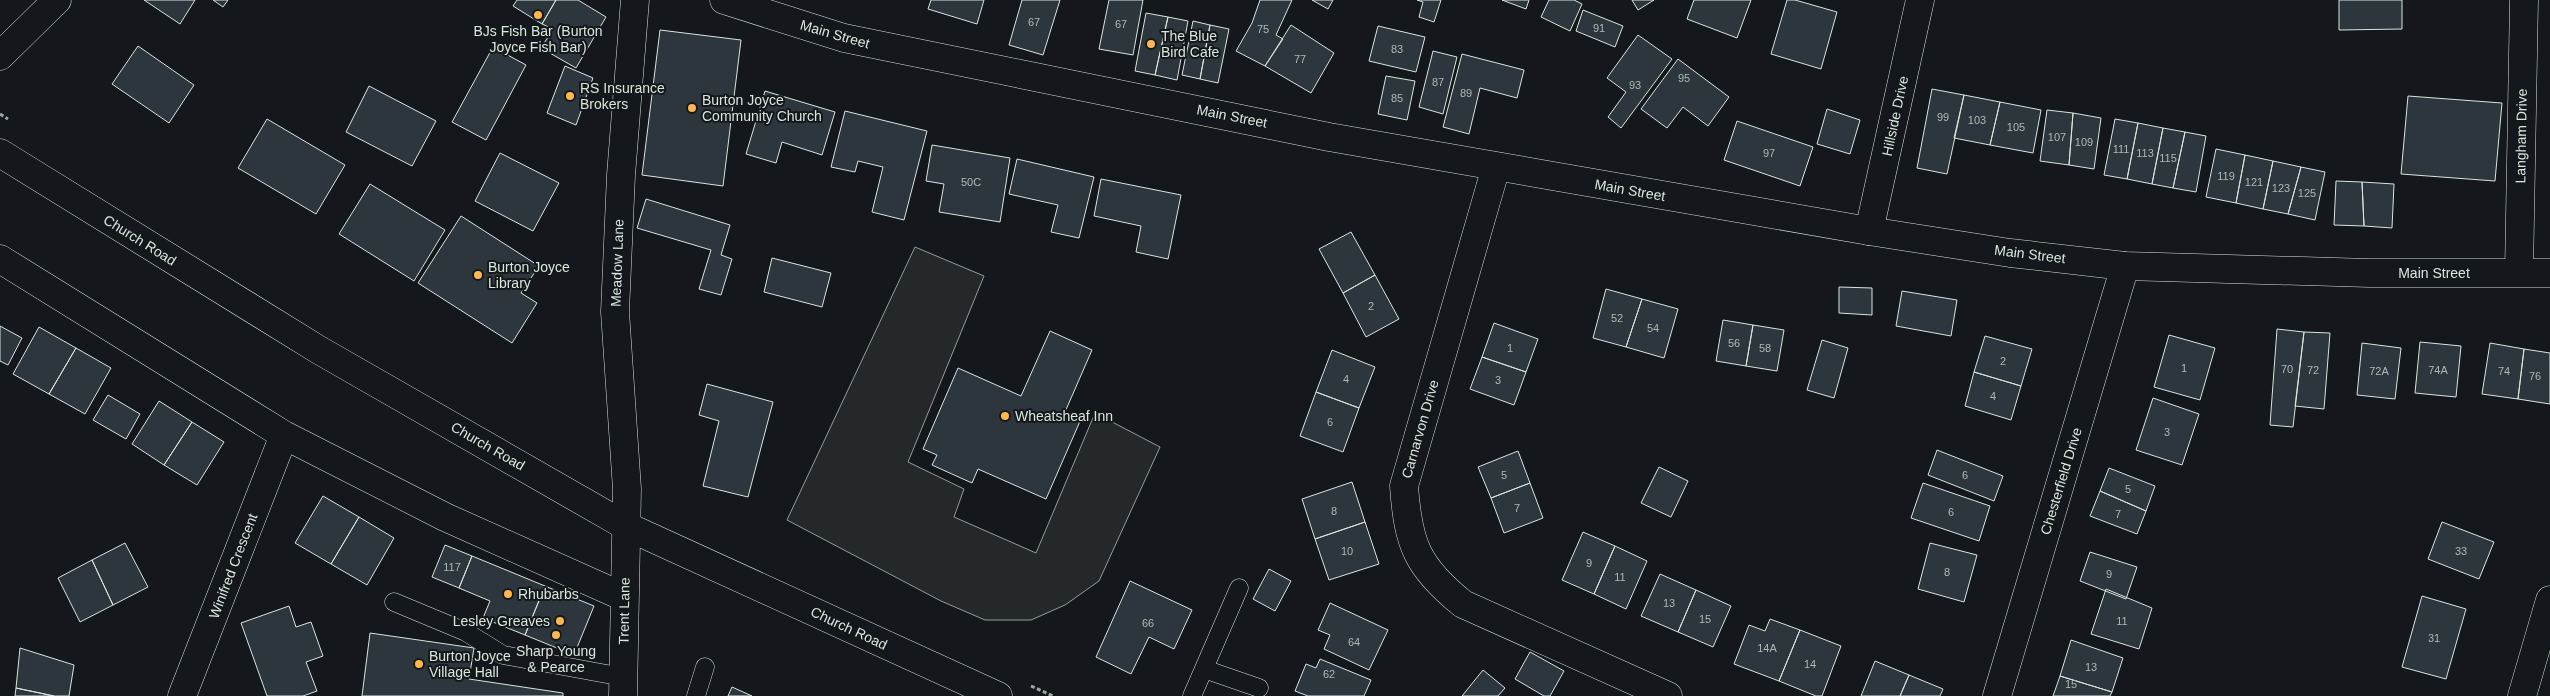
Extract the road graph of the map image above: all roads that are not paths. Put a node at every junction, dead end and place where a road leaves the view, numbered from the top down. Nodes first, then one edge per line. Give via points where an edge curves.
1 (57, 0) edge
2 (635, 0) edge
3 (724, 0) edge
4 (1920, 0) edge
5 (2524, 0) edge
6 (0, 56) edge
7 (0, 153) edge
8 (1496, 168) junction
9 (1869, 231) junction
10 (0, 259) edge
11 (2125, 266) junction
12 (2519, 272) junction
13 (2550, 273) edge
14 (284, 435) junction
15 (626, 526) junction
16 (1239, 588) dead end
17 (624, 597) junction
18 (2550, 600) edge
19 (394, 602) dead end
20 (706, 667) dead end
21 (1204, 669) junction
22 (623, 687) edge
23 (1259, 688) dead end
24 (182, 696) edge
25 (696, 696) edge
26 (998, 696) edge
27 (1192, 696) edge
28 (1668, 696) edge
29 (1997, 696) edge
30 (2522, 696) edge

1 - 6 street
2 - 15 street, Meadow Lane via 621,175 615,312 627,489
3 - 8 street, Main Street via 844,38 907,52
4 - 9 street, Hillside Drive
5 - 12 street, Langham Drive
7 - 15 street, Church Road via 319,350
8 - 9 street, Main Street
8 - 28 street, Carnarvon Drive via 1404,486 1406,523 1420,560 1442,587 1463,604
9 - 11 street, Main Street via 2010,253
10 - 14 street
11 - 12 street, Main Street via 2368,273
11 - 29 street, Chesterfield Drive
12 - 13 street, Main Street
14 - 17 street via 444,517
14 - 24 street, Winifred Crescent
15 - 17 street, Trent Lane
15 - 26 street, Church Road
16 - 21 lane
17 - 22 street, Trent Lane
18 - 30 street
19 - 22 lane via 466,632 503,655
20 - 25 lane
21 - 23 lane
21 - 27 lane

